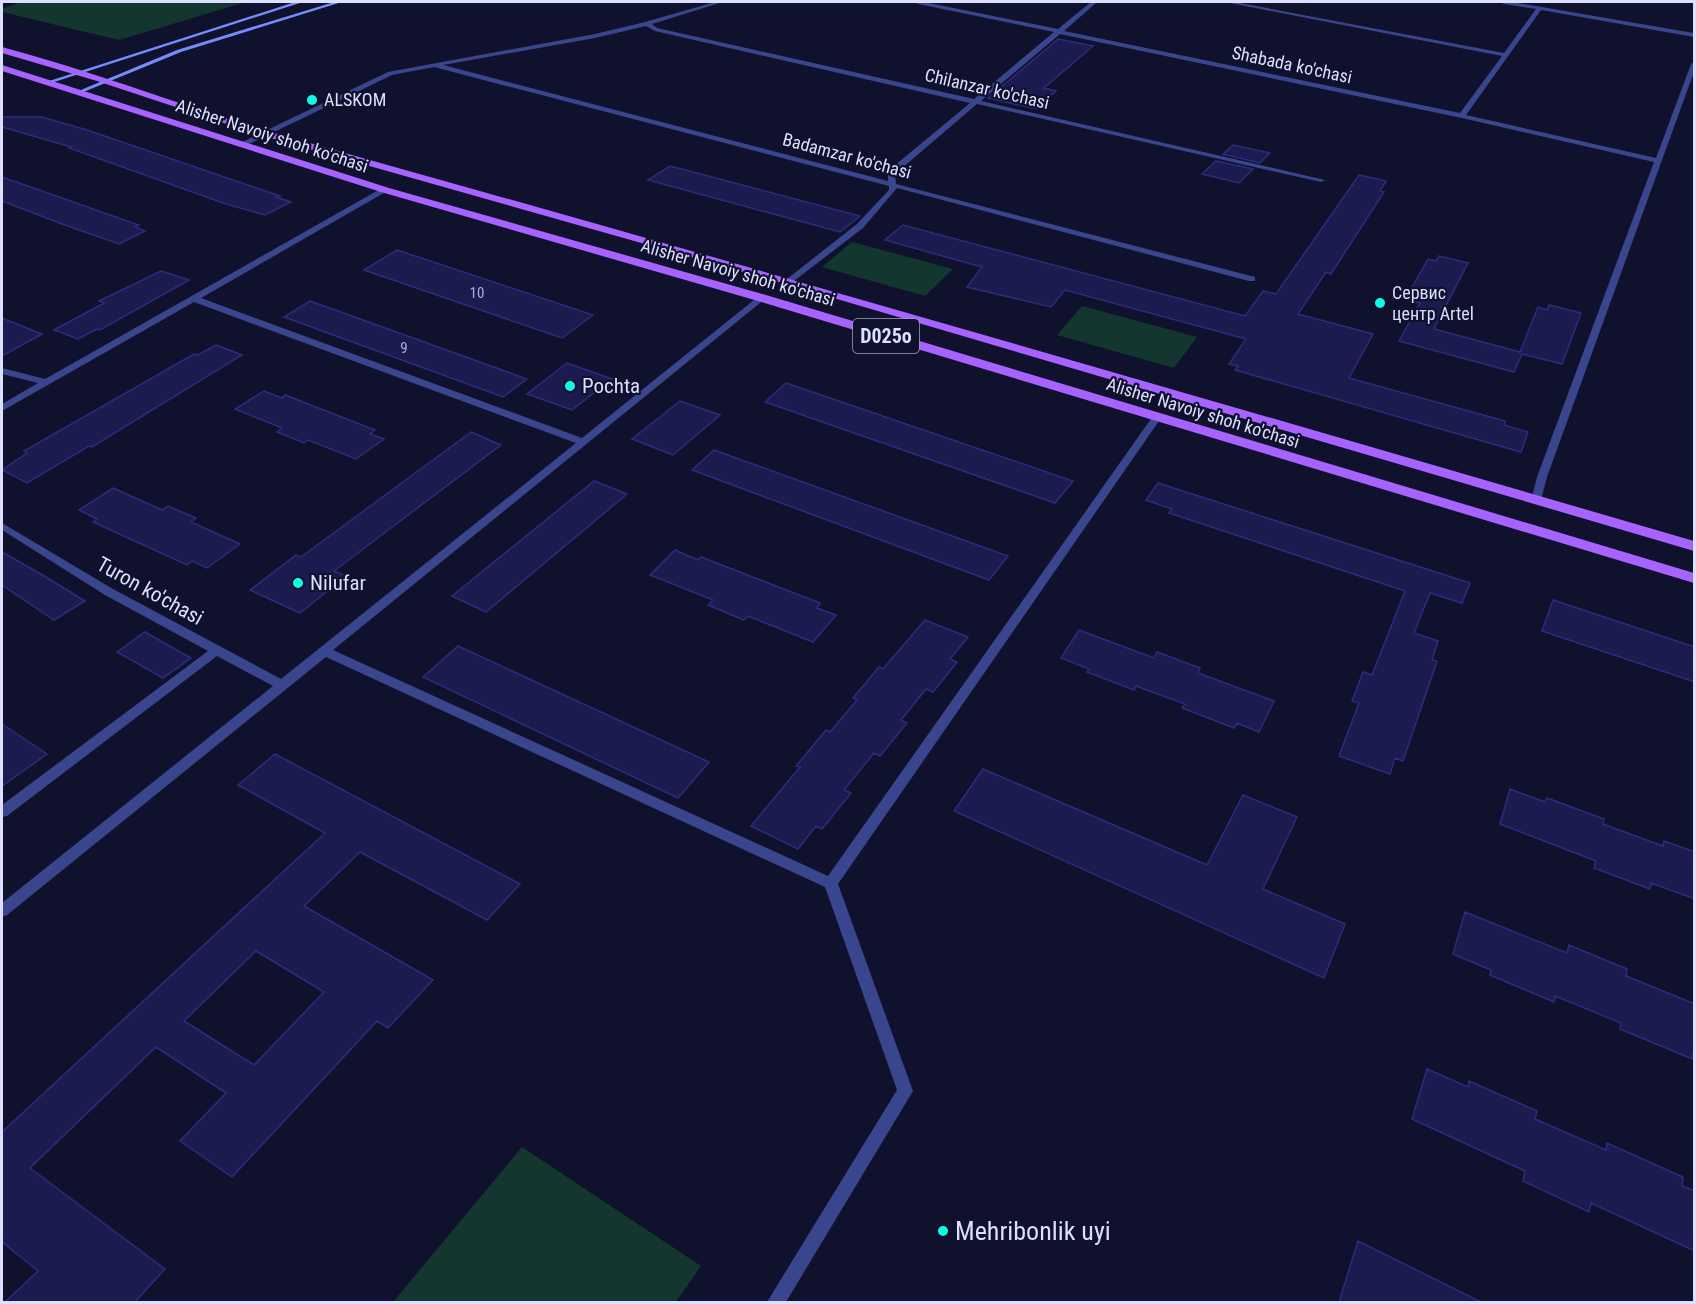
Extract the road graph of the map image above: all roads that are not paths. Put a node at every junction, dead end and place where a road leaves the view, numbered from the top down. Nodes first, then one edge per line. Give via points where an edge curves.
1 (300, 2) edge
2 (339, 2) edge
3 (720, 2) edge
4 (918, 2) edge
5 (1094, 2) edge
6 (1228, 2) edge
7 (1504, 2) edge
8 (1540, 8) junction
9 (647, 24) junction
10 (1058, 31) junction
11 (1695, 35) edge
12 (2, 50) edge
13 (1506, 55) junction
14 (1695, 64) edge
15 (434, 65) junction
16 (2, 68) edge
17 (80, 71) junction
18 (107, 80) junction
19 (49, 82) junction
20 (79, 92) junction
21 (974, 101) junction
22 (1462, 116) junction
23 (264, 133) junction
24 (240, 145) junction
25 (1659, 161) junction
26 (1321, 180) dead end
27 (892, 183) junction
28 (385, 190) junction
29 (1252, 279) dead end
30 (790, 281) junction
31 (762, 298) junction
32 (194, 299) junction
33 (2, 371) edge
34 (44, 382) junction
35 (2, 408) edge
36 (1156, 418) junction
37 (583, 442) junction
38 (1536, 500) junction
39 (2, 526) edge
40 (1695, 546) edge
41 (1695, 578) edge
42 (217, 650) junction
43 (324, 651) junction
44 (281, 685) junction
45 (2, 812) edge
46 (831, 883) junction
47 (2, 910) edge
48 (776, 1302) edge

1 - 17 main road
2 - 18 main road via 189,48
3 - 9 street
4 - 10 street, Shabada ko'chasi
5 - 10 street
6 - 13 street
7 - 8 street
8 - 11 street
8 - 13 street
9 - 15 street
9 - 21 street, Chilanzar ko'chasi via 655,29
10 - 21 street
10 - 22 street, Shabada ko'chasi
12 - 17 main road, Alisher Navoiy shoh ko'chasi
13 - 22 street
14 - 25 street
15 - 23 street via 390,73
15 - 27 street, Badamzar ko'chasi
16 - 19 main road, Alisher Navoiy shoh ko'chasi
17 - 18 main road, Alisher Navoiy shoh ko'chasi / D025o
17 - 19 main road
18 - 20 main road
18 - 23 main road, Alisher Navoiy shoh ko'chasi / D025o
19 - 20 main road, Alisher Navoiy shoh ko'chasi / D025o
20 - 24 main road, Alisher Navoiy shoh ko'chasi / D025o
21 - 26 street, Chilanzar ko'chasi
21 - 27 street via 891,173
22 - 25 street, Shabada ko'chasi
23 - 24 street
23 - 30 main road, Alisher Navoiy shoh ko'chasi / D025o
24 - 28 main road, Alisher Navoiy shoh ko'chasi / D025o
25 - 38 street
27 - 29 street, Badamzar ko'chasi
27 - 30 street via 893,190 860,226
28 - 31 main road, Alisher Navoiy shoh ko'chasi / D025o
28 - 32 street
30 - 38 main road, Alisher Navoiy shoh ko'chasi / D025o
31 - 36 main road, Alisher Navoiy shoh ko'chasi / D025o
31 - 37 street
32 - 34 street
32 - 37 street
33 - 34 street
34 - 35 street
36 - 41 main road, Alisher Navoiy shoh ko'chasi / D025o
36 - 46 street
37 - 43 street
38 - 40 main road, Alisher Navoiy shoh ko'chasi / D025o
39 - 42 street, Turon ko'chasi via 109,592
42 - 44 street, Turon ko'chasi
42 - 45 street
43 - 44 street
43 - 46 street
44 - 47 street
46 - 48 street via 905,1091

